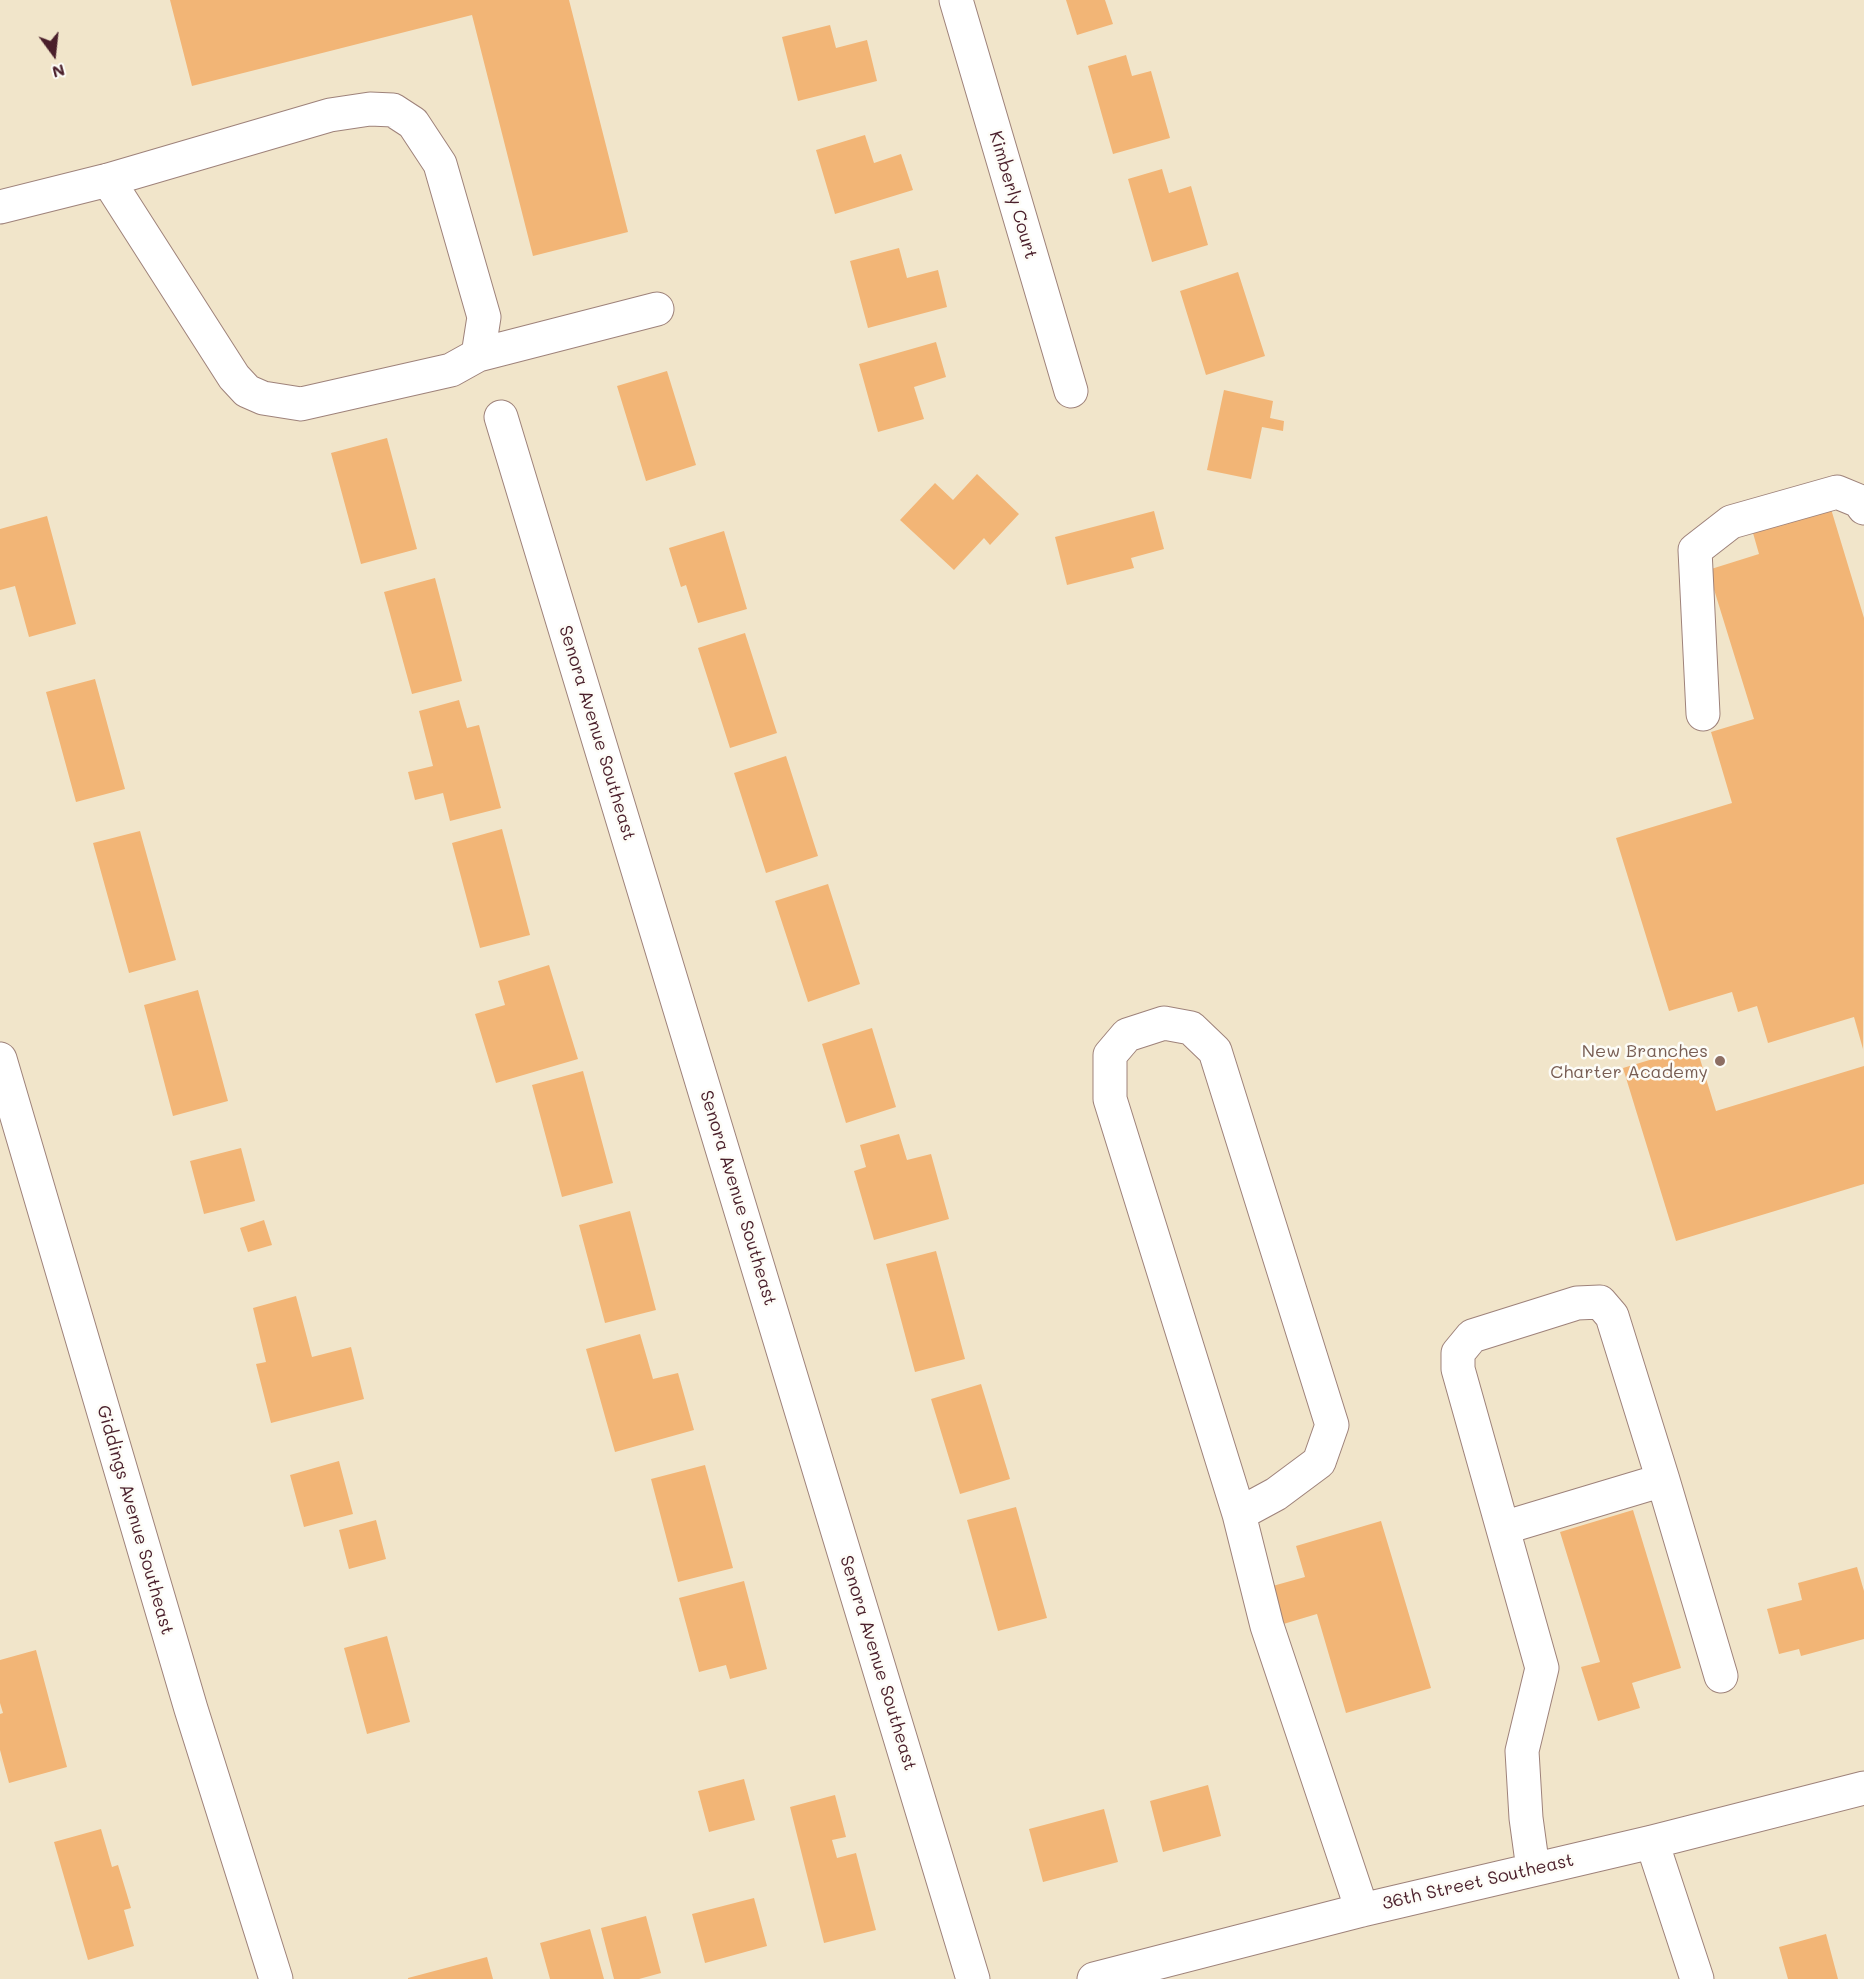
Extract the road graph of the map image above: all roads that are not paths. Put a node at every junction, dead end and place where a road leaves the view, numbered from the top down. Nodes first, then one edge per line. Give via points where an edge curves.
1 (956, 0) edge
2 (108, 180) junction
3 (0, 207) edge
4 (657, 309) dead end
5 (478, 356) junction
6 (1071, 391) dead end
7 (501, 417) dead end
8 (1864, 508) edge
9 (1703, 714) dead end
10 (0, 1059) edge
11 (1662, 1480) junction
12 (1239, 1514) junction
13 (1503, 1528) junction
14 (1720, 1676) dead end
15 (1864, 1788) edge
16 (1652, 1842) junction
17 (1533, 1869) junction
18 (1362, 1910) junction
19 (276, 1979) edge
20 (973, 1979) edge
21 (1094, 1979) edge
22 (1696, 1979) edge

1 - 6 street, Kimberly Court
2 - 3 street
2 - 5 street via 234,377 263,398 301,404 451,370
2 - 5 street via 330,115 393,110 413,123 440,164 484,317
4 - 5 street
7 - 20 street, Senora Avenue Southeast
8 - 9 street via 1859,501 1837,492 1731,522 1695,550
10 - 19 street, Giddings Avenue Southeast via 191,1709
11 - 13 street
11 - 13 street via 1612,1316 1600,1302 1576,1303 1472,1336 1458,1353 1458,1369
11 - 14 street
12 - 12 street via 1110,1099 1110,1055 1127,1035 1164,1023 1191,1028 1215,1051 1332,1425 1319,1462 1276,1494
12 - 18 street via 1267,1626
13 - 17 street via 1542,1668 1522,1751
15 - 16 street, 36th Street Southeast
16 - 17 street, 36th Street Southeast
16 - 22 street
17 - 18 street, 36th Street Southeast
18 - 21 street, 36th Street Southeast

